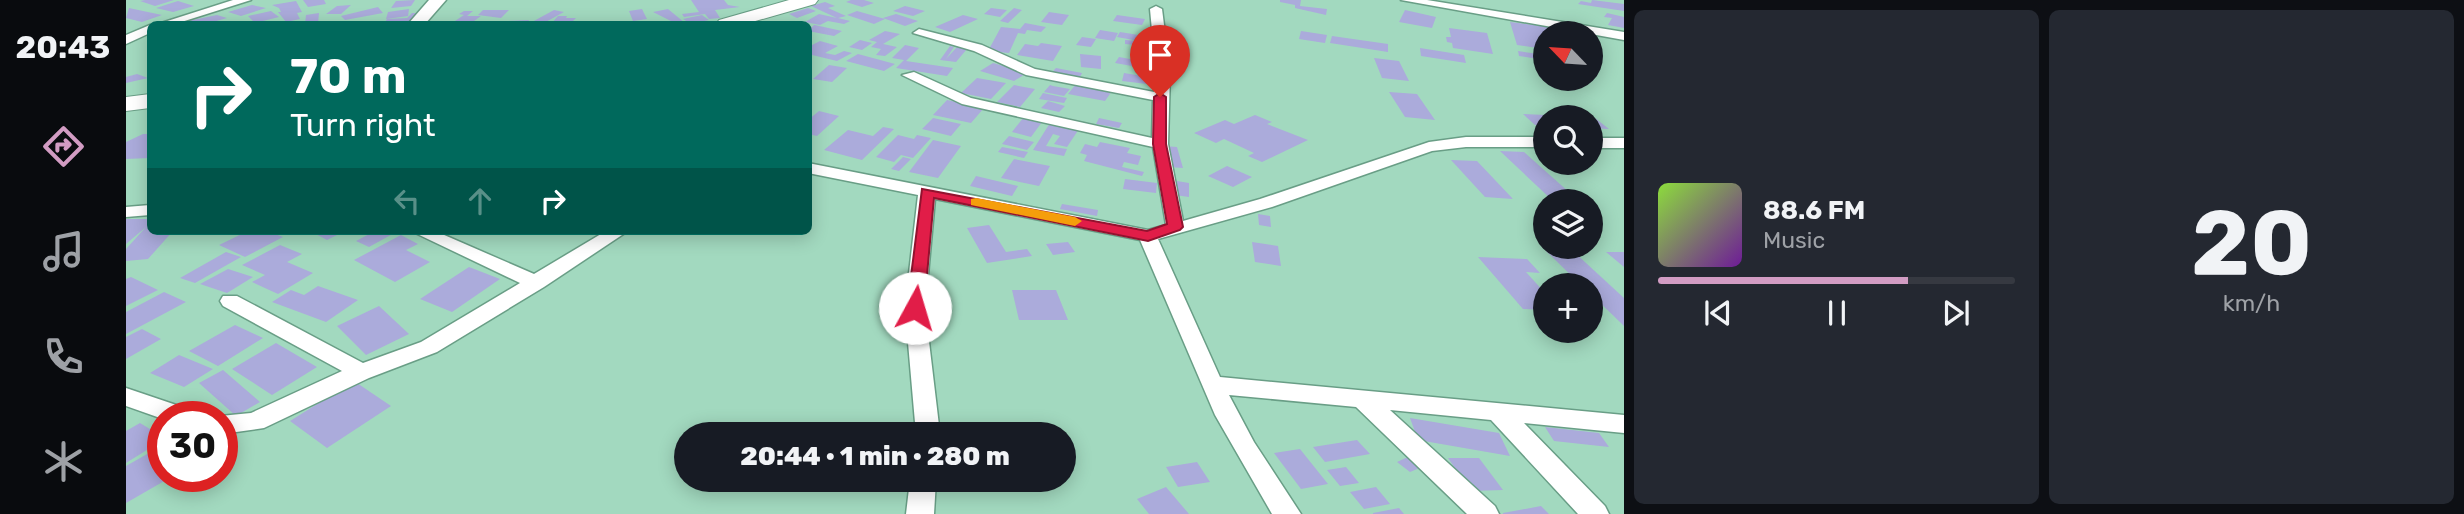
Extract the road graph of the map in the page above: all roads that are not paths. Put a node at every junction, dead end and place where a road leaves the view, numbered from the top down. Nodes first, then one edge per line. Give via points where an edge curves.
1 (245, 0) edge
2 (438, 0) edge
3 (809, 0) edge
4 (827, 0) edge
5 (1407, 0) edge
6 (1156, 9) dead end
7 (174, 21) edge
8 (419, 21) edge
9 (736, 21) edge
10 (756, 21) edge
11 (147, 30) edge
12 (919, 33) dead end
13 (1622, 39) edge
14 (126, 40) edge
15 (909, 75) dead end
16 (147, 95) edge
17 (1160, 97) junction
18 (126, 98) edge
19 (147, 101) edge
20 (126, 104) edge
21 (1533, 142) edge
22 (1603, 142) edge
23 (1624, 143) edge
24 (1160, 144) junction
25 (812, 169) edge
26 (927, 192) junction
27 (147, 210) edge
28 (126, 212) edge
29 (1175, 227) junction
30 (429, 235) edge
31 (613, 235) edge
32 (1148, 236) junction
33 (537, 283) junction
34 (230, 301) dead end
35 (361, 372) junction
36 (1214, 385) junction
37 (1362, 399) junction
38 (130, 403) edge
39 (147, 407) edge
40 (1499, 413) junction
41 (927, 422) edge
42 (238, 424) edge
43 (1624, 424) edge
44 (922, 492) edge
45 (920, 514) edge
46 (1287, 514) edge
47 (1485, 514) edge
48 (1595, 514) edge

1 - 7 street
2 - 8 street
3 - 9 main road
4 - 10 main road
5 - 13 street
6 - 17 street via 1163,44
11 - 14 street
12 - 17 street via 978,48 1031,72
15 - 24 street via 967,101
16 - 18 main road
17 - 24 street
19 - 20 main road
21 - 29 street via 1429,147 1266,203
22 - 23 street
24 - 29 street
25 - 26 street
26 - 32 street
26 - 41 street via 915,308
27 - 28 street
29 - 32 street
30 - 33 street
31 - 33 street
32 - 36 street
33 - 35 street via 429,347
34 - 35 street
35 - 42 street via 254,422
36 - 37 street
36 - 46 street via 1256,471
37 - 40 street
37 - 47 street
38 - 39 street
40 - 43 street
40 - 48 street
44 - 45 street

